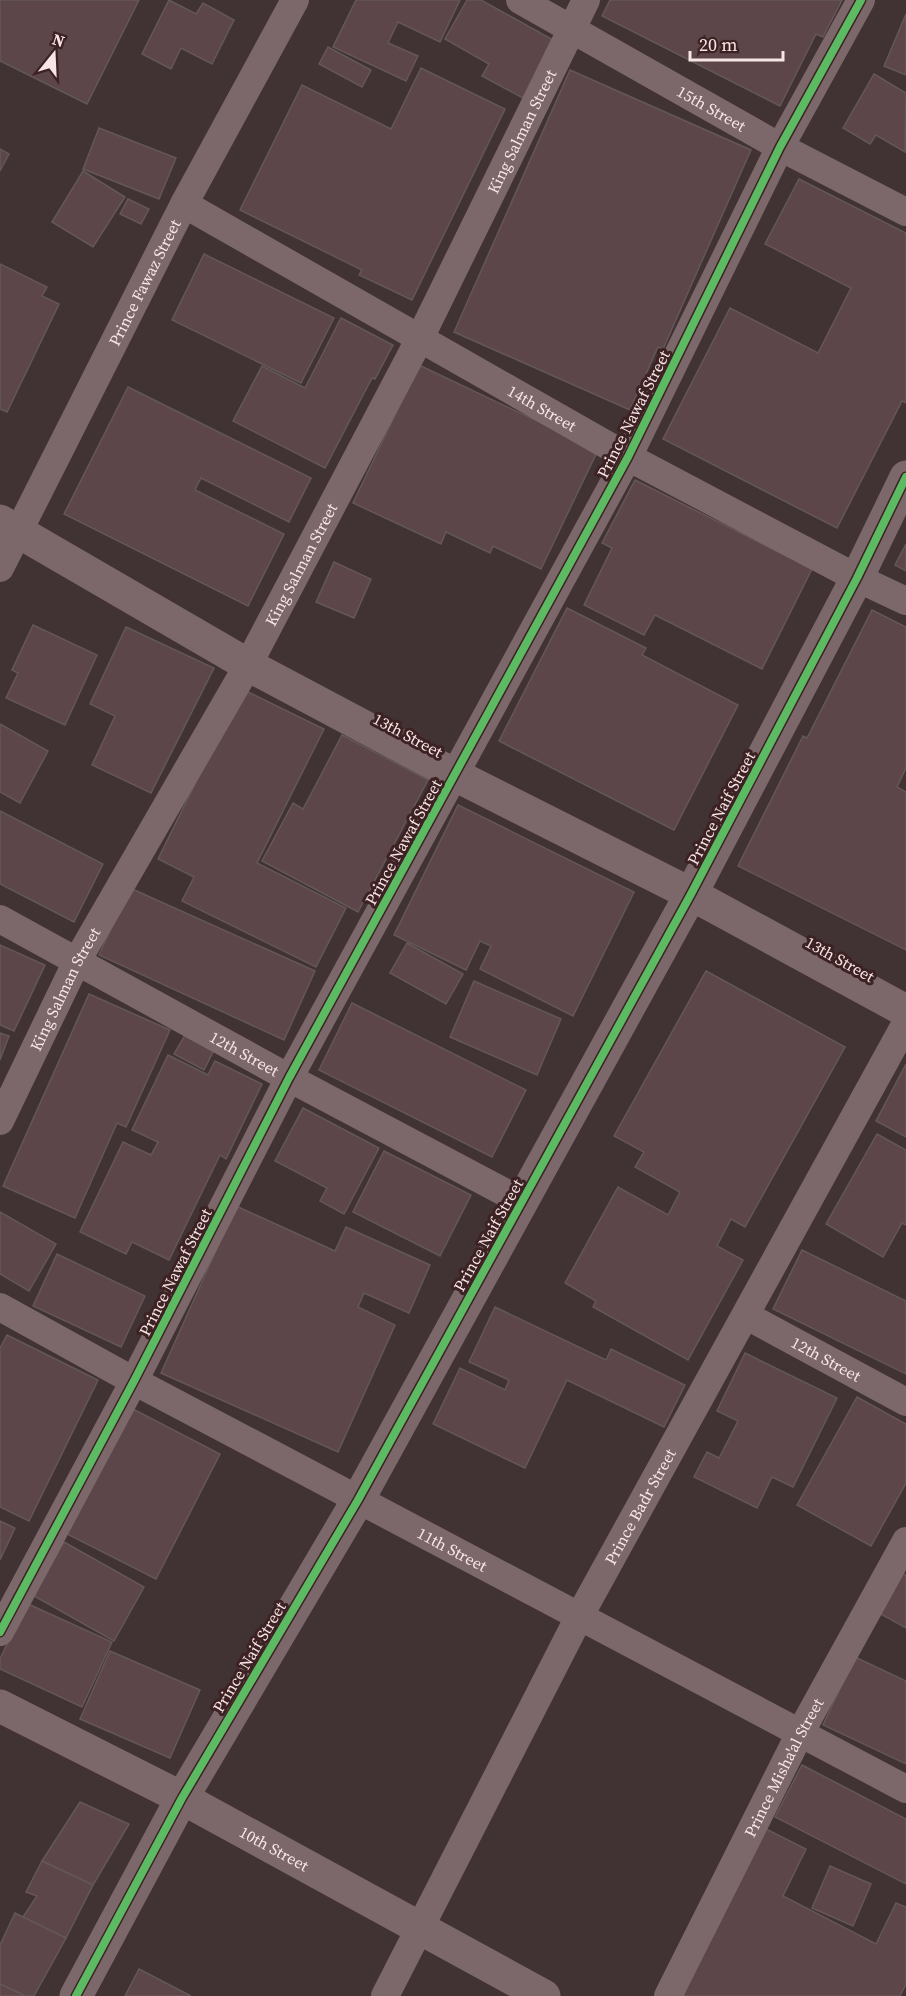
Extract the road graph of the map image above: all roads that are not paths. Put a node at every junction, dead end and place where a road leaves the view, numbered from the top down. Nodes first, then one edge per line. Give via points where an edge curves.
1 (295, 0) edge
2 (520, 0) edge
3 (586, 0) edge
4 (861, 0) edge
5 (571, 28) junction
6 (780, 147) junction
7 (184, 204) junction
8 (906, 212) edge
9 (419, 340) junction
10 (628, 457) junction
11 (906, 477) edge
12 (10, 526) edge
13 (0, 568) edge
14 (857, 578) junction
15 (906, 601) edge
16 (248, 665) junction
17 (455, 775) junction
18 (691, 894) junction
19 (0, 919) edge
20 (77, 961) junction
21 (906, 1011) edge
22 (906, 1023) edge
23 (289, 1078) junction
24 (0, 1121) edge
25 (521, 1201) junction
26 (0, 1307) edge
27 (747, 1316) junction
28 (134, 1382) junction
29 (906, 1402) edge
30 (358, 1500) junction
31 (906, 1541) edge
32 (579, 1617) junction
33 (0, 1632) edge
34 (0, 1706) edge
35 (799, 1735) junction
36 (906, 1789) edge
37 (182, 1798) junction
38 (420, 1930) junction
39 (76, 1996) edge
40 (385, 1996) edge
41 (544, 1996) edge
42 (668, 1996) edge

1 - 7 street, Prince Fawaz Street
2 - 5 street, 15th Street
3 - 5 street, King Salman Street
4 - 6 street, Prince Nawaf Street
5 - 6 street, 15th Street
5 - 9 street, King Salman Street
6 - 8 street, 15th Street
6 - 10 street, Prince Nawaf Street
7 - 9 street, 14th Street
7 - 12 street, Prince Fawaz Street
9 - 10 street, 14th Street
9 - 16 street, King Salman Street
10 - 14 street, 14th Street
10 - 17 street, Prince Nawaf Street
11 - 14 street, Prince Naif Street
12 - 13 street, Prince Fawaz Street
12 - 16 street, 13th Street
14 - 15 street, 14th Street
14 - 18 street, Prince Naif Street
16 - 17 street, 13th Street
16 - 20 street, King Salman Street
17 - 18 street, 13th Street
17 - 23 street, Prince Nawaf Street
18 - 21 street, 13th Street
18 - 25 street, Prince Naif Street
19 - 20 street, 12th Street
20 - 23 street, 12th Street
20 - 24 street, King Salman Street
22 - 27 street, Prince Badr Street
23 - 25 street, 12th Street
23 - 28 street, Prince Nawaf Street
25 - 30 street, Prince Naif Street
26 - 28 street, 11th Street
27 - 29 street, 12th Street
27 - 32 street, Prince Badr Street
28 - 30 street, 11th Street
28 - 33 street, Prince Nawaf Street
30 - 32 street, 11th Street
30 - 37 street, Prince Naif Street
31 - 35 street, Prince Misha'al Street
32 - 35 street, 11th Street
32 - 38 street, Prince Badr Street
34 - 37 street, 10th Street
35 - 36 street, 11th Street
35 - 42 street, Prince Misha'al Street
37 - 38 street, 10th Street
37 - 39 street, Prince Naif Street
38 - 40 street, Prince Badr Street
38 - 41 street, 10th Street

